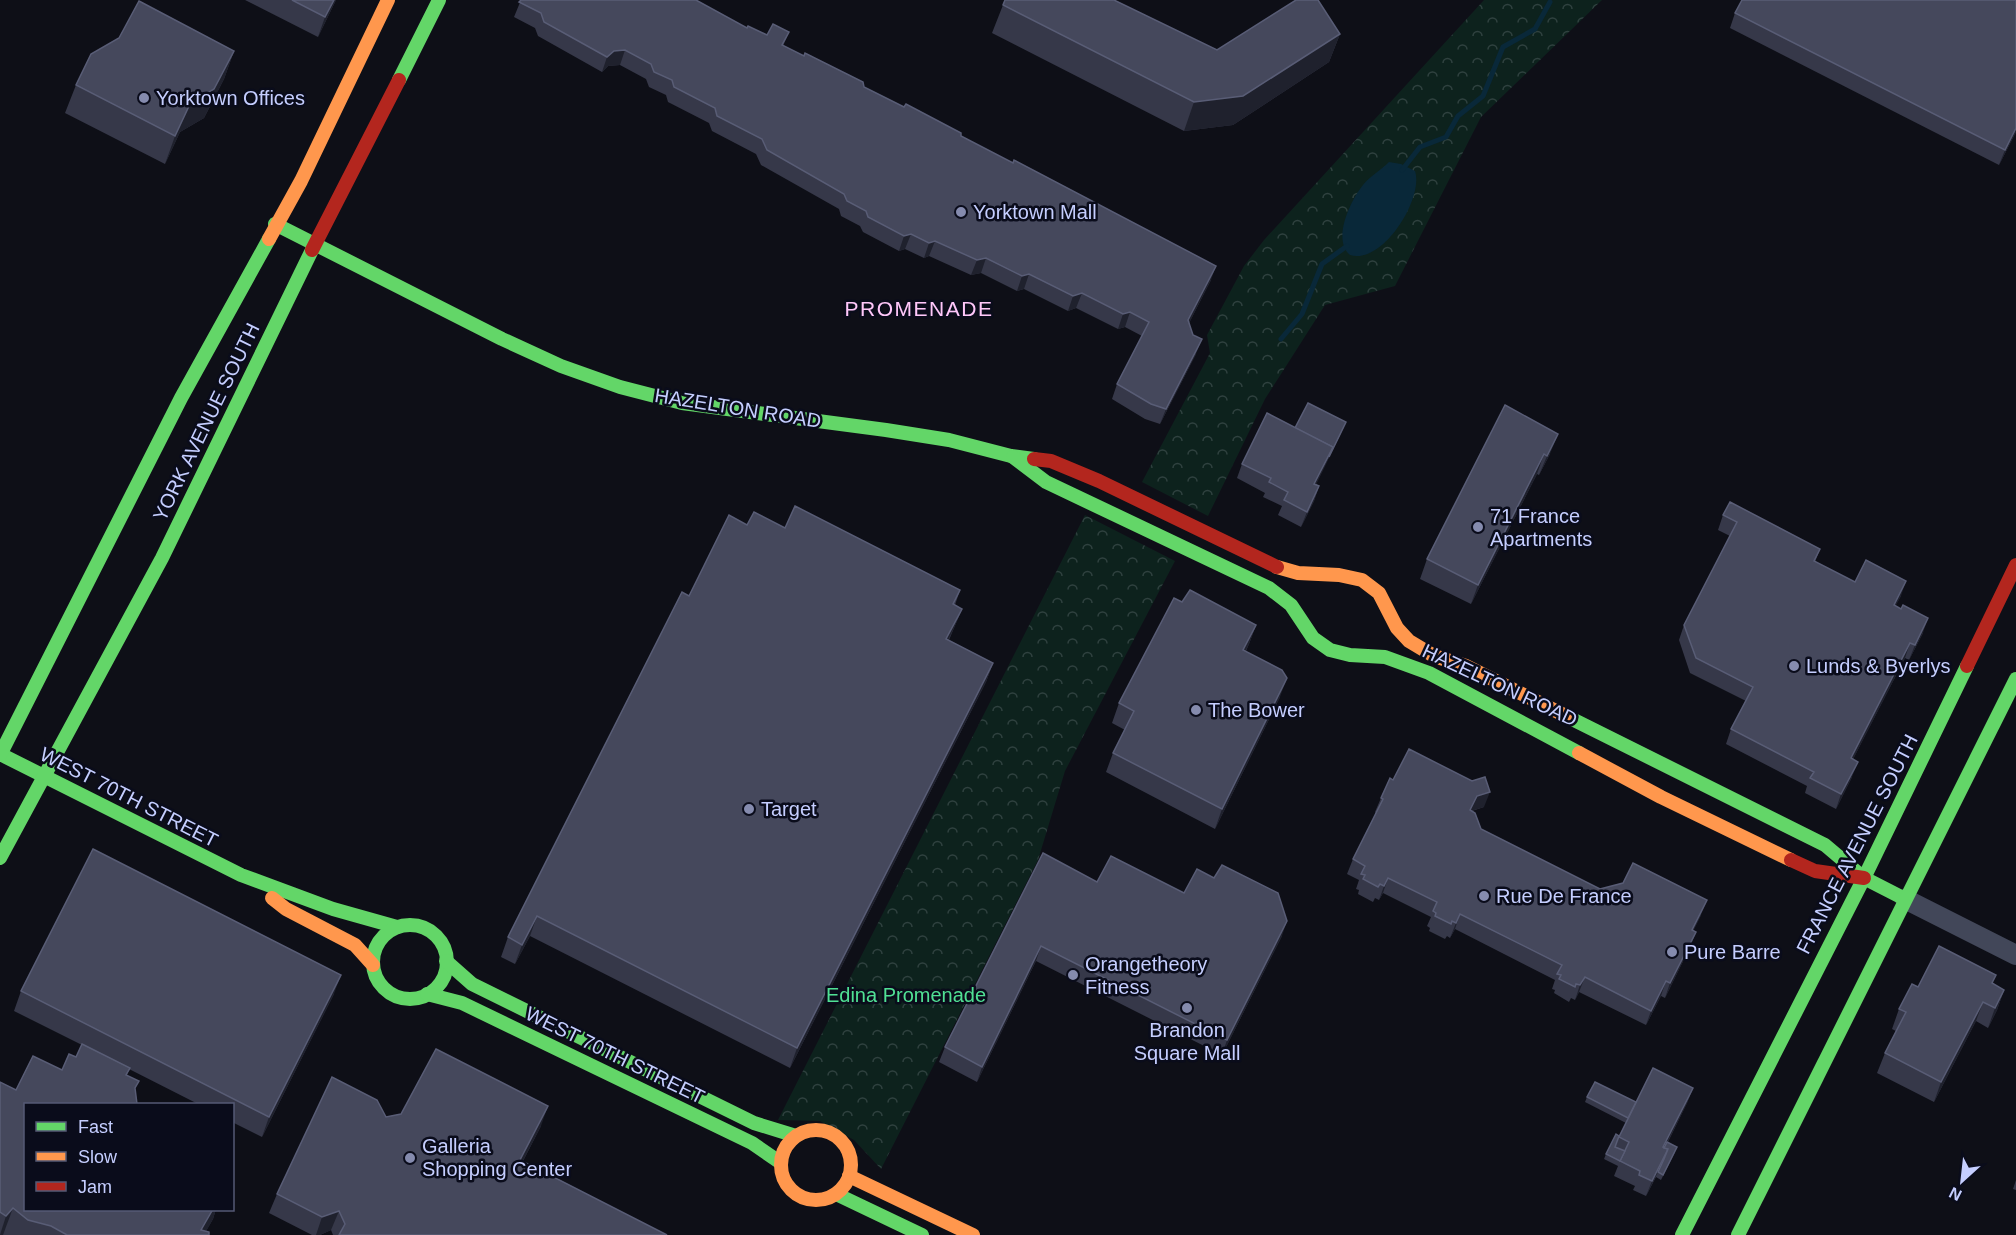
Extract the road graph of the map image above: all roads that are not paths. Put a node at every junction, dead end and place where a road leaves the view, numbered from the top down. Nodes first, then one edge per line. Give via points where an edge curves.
1 (387, 0) edge
2 (439, 0) edge
3 (275, 224) junction
4 (315, 244) junction
5 (1011, 456) junction
6 (2016, 566) edge
7 (1329, 575) junction
8 (1312, 587) dead end
9 (1303, 602) dead end
10 (1387, 610) junction
11 (1302, 621) junction
12 (1362, 654) junction
13 (2016, 679) edge
14 (0, 754) edge
15 (43, 776) junction
16 (0, 858) edge
17 (241, 875) junction
18 (1864, 878) junction
19 (1905, 900) junction
20 (397, 927) junction
21 (2016, 955) edge
22 (447, 961) junction
23 (373, 965) junction
24 (427, 994) junction
25 (796, 1136) junction
26 (781, 1163) junction
27 (849, 1176) junction
28 (836, 1194) junction
29 (922, 1235) edge
30 (973, 1235) edge
31 (1682, 1235) edge
32 (1738, 1235) edge

1 - 3 street, YORK AVENUE SOUTH via 301,181
2 - 4 street, YORK AVENUE SOUTH
3 - 4 street, HAZELTON ROAD
3 - 14 street, YORK AVENUE SOUTH via 181,398
4 - 5 street, HAZELTON ROAD via 561,366 620,387 682,403 949,440
4 - 15 street, YORK AVENUE SOUTH via 162,558
5 - 7 street, HAZELTON ROAD via 1051,461 1099,481 1276,567
5 - 11 street, HAZELTON ROAD via 1046,482 1269,588 1291,605
6 - 18 street, FRANCE AVENUE SOUTH
7 - 8 street
7 - 10 street, HAZELTON ROAD via 1362,580 1379,593
9 - 11 street
10 - 12 street via 1382,637
10 - 18 street, HAZELTON ROAD via 1396,628 1420,650 1466,666 1825,845
11 - 12 street, HAZELTON ROAD via 1313,638 1330,650
12 - 18 street, HAZELTON ROAD via 1402,662 1429,673 1661,797 1815,871
13 - 19 street
14 - 15 street, WEST 70TH STREET
15 - 16 street, YORK AVENUE SOUTH
15 - 17 street, WEST 70TH STREET
17 - 20 street, WEST 70TH STREET via 333,909
17 - 23 street, WEST 70TH STREET via 286,909 354,945
18 - 19 street, HAZELTON ROAD
18 - 31 street, FRANCE AVENUE SOUTH
19 - 21 street, HAZELTON ROAD
19 - 32 street
20 - 22 street via 416,925 433,933 444,947
20 - 23 street via 378,942
22 - 24 street via 439,984
22 - 25 street, WEST 70TH STREET via 472,984 754,1123
23 - 24 street via 380,984 396,996 406,999
24 - 26 street, WEST 70TH STREET via 462,1003 752,1143
25 - 26 street via 788,1143
25 - 27 street via 816,1130 837,1137 849,1154
26 - 28 street via 786,1183 800,1196 816,1200
27 - 28 street
27 - 30 street
28 - 29 street

